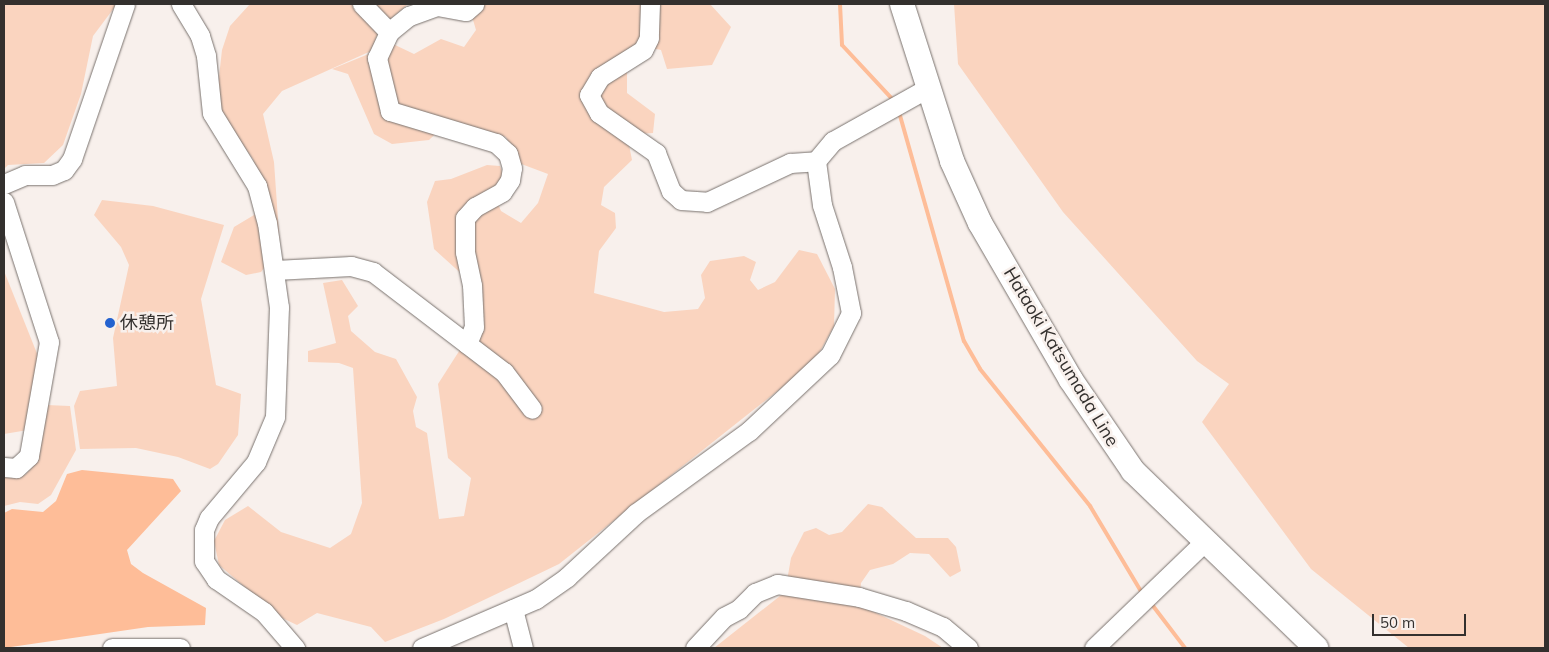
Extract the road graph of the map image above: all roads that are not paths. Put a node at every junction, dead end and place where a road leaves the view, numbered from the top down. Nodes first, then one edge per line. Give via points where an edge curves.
1 (125, 4) edge
2 (181, 4) edge
3 (362, 4) edge
4 (474, 4) edge
5 (650, 4) edge
6 (902, 4) edge
7 (389, 32) junction
8 (928, 88) junction
9 (816, 161) junction
10 (4, 184) edge
11 (4, 202) edge
12 (275, 270) junction
13 (467, 344) junction
14 (532, 409) dead end
15 (4, 467) edge
16 (1204, 542) junction
17 (513, 610) junction
18 (112, 648) edge
19 (180, 648) edge
20 (295, 648) edge
21 (422, 648) edge
22 (523, 648) edge
23 (695, 648) edge
24 (968, 648) edge
25 (1094, 648) edge
26 (1316, 648) edge

1 - 10 street via 72,159 64,170 52,175 26,175
2 - 12 street via 200,36 206,56 212,113 257,186
3 - 7 street
4 - 7 street via 466,11 457,12 426,7
5 - 9 street via 649,38 643,50 600,77 589,95 599,113 656,153 671,192 681,200 707,202 790,163
6 - 8 main road, Hataoki Katsumada Line
7 - 13 street via 377,58 390,111 496,143 508,154 512,168 502,192 475,207 465,218 465,252 472,285 474,326
8 - 9 street via 833,141
8 - 16 main road, Hataoki Katsumada Line via 952,161 980,223 1071,380 1133,471
9 - 17 street via 822,205 842,267 851,313 830,355 749,430 636,513 568,577
11 - 15 street via 49,342 29,456 16,468
12 - 13 street via 351,266 373,272
12 - 20 street via 278,307 275,417 256,462 210,518 202,547 204,561 216,579 264,612
13 - 14 street via 504,372
16 - 25 street
16 - 26 main road, Hataoki Katsumada Line
17 - 21 street
17 - 22 street
18 - 19 street
23 - 24 street via 724,617 739,609 755,593 777,584 812,587 906,611 943,626

